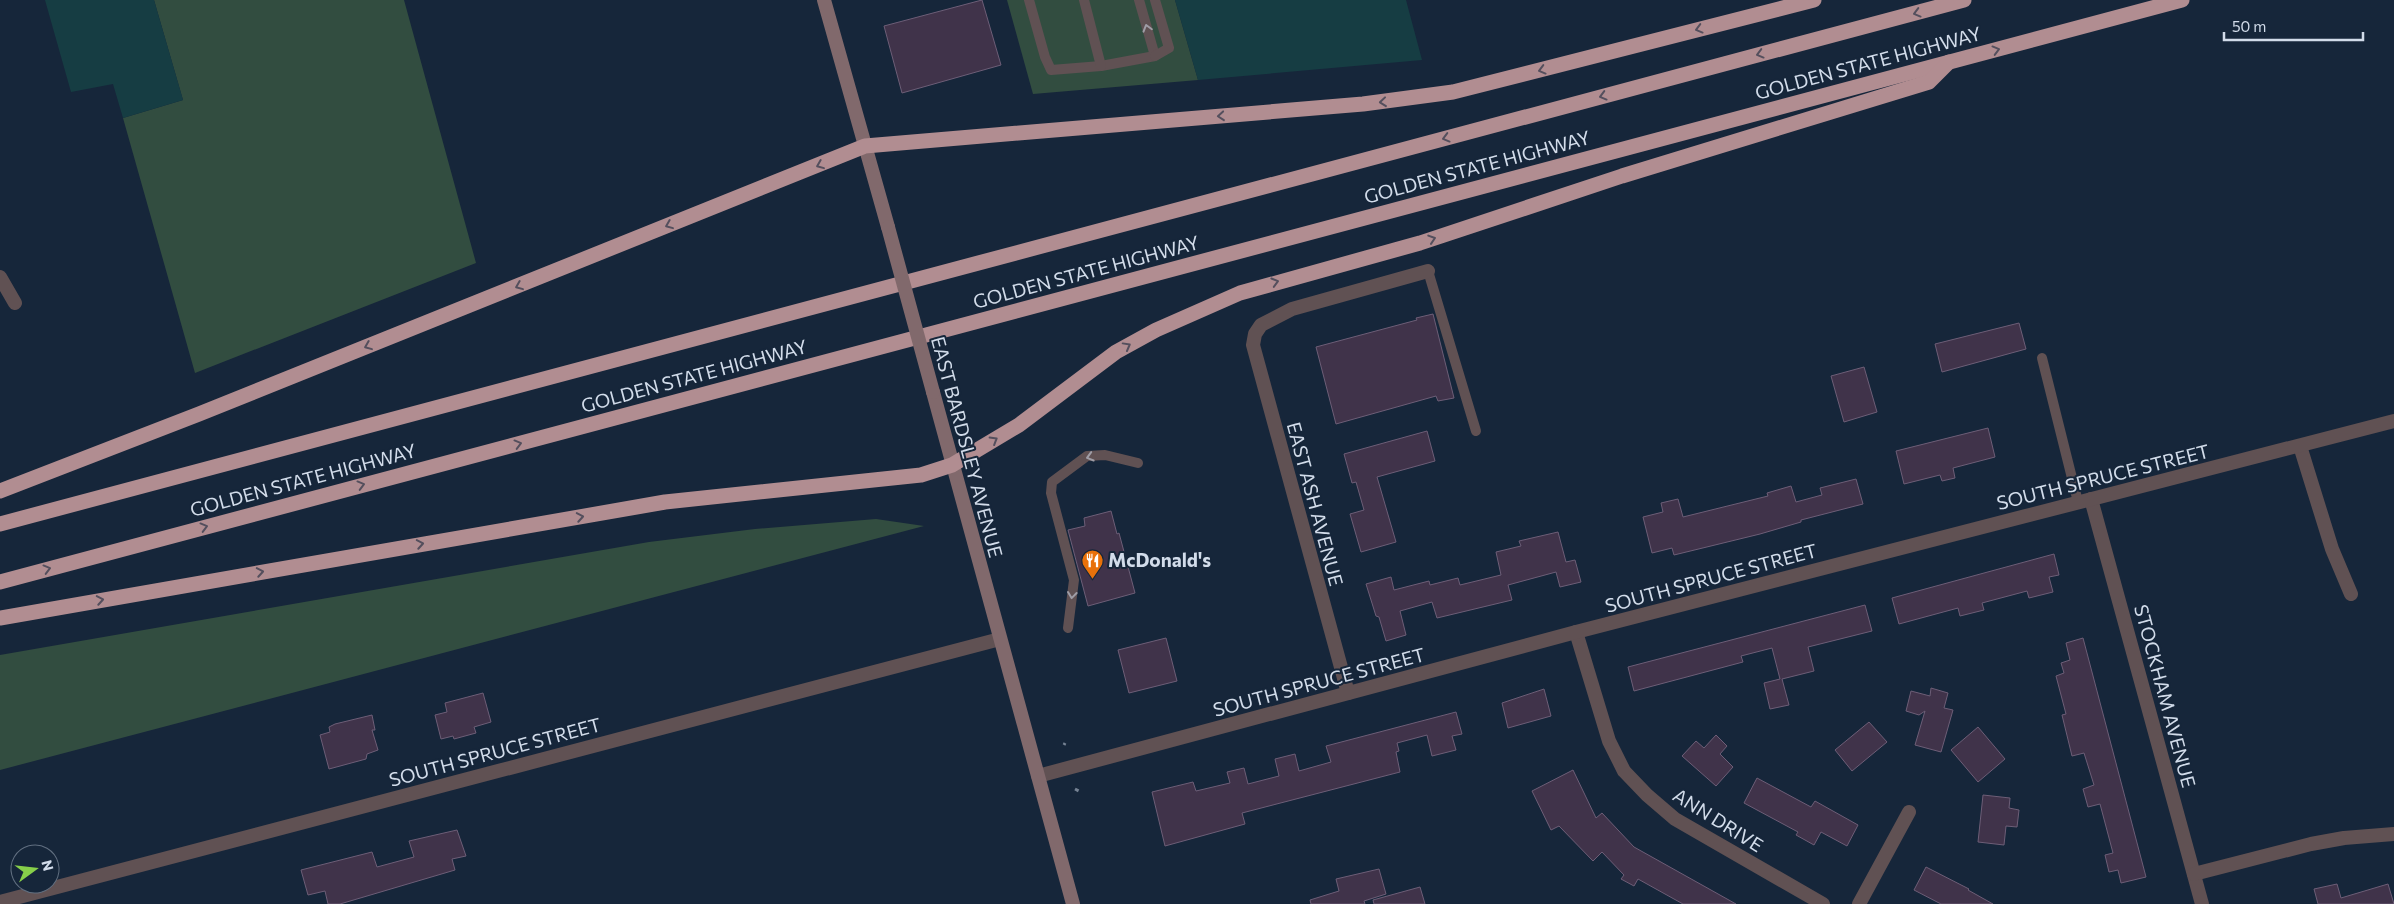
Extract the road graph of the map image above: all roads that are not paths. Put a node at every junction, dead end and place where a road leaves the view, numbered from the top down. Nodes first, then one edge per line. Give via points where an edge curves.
1 (824, 0) edge
2 (1029, 0) edge
3 (1084, 0) edge
4 (1139, 0) edge
5 (1156, 0) edge
6 (1814, 0) edge
7 (1964, 0) edge
8 (2182, 0) edge
9 (1155, 56) junction
10 (1949, 62) junction
11 (1101, 66) junction
12 (865, 146) junction
13 (1428, 271) joint
14 (0, 277) edge
15 (15, 303) dead end
16 (2042, 358) dead end
17 (2394, 421) edge
18 (1476, 431) dead end
19 (2300, 446) junction
20 (1138, 463) dead end
21 (952, 465) junction
22 (0, 491) edge
23 (2085, 500) junction
24 (0, 524) edge
25 (0, 582) edge
26 (2351, 594) dead end
27 (0, 618) edge
28 (1068, 628) dead end
29 (1576, 632) junction
30 (1000, 639) junction
31 (1348, 693) junction
32 (1038, 776) junction
33 (1909, 812) dead end
34 (2394, 834) edge
35 (2194, 874) junction
36 (0, 902) edge
37 (1073, 904) edge
38 (1823, 904) edge
39 (1859, 904) edge
40 (2202, 904) edge

1 - 12 main road, EAST BARDSLEY AVENUE
2 - 11 lane via 1051,70
3 - 11 lane
9 -> 4 lane
5 - 9 lane via 1169,48
6 -> 12 highway via 1445,93 1363,104
7 -> 24 highway, GOLDEN STATE HIGHWAY
10 -> 8 highway, GOLDEN STATE HIGHWAY
9 - 11 lane
21 -> 10 highway via 1019,425 1116,352 1209,305 1276,282 1420,243 1622,176 1929,82
25 -> 10 highway, GOLDEN STATE HIGHWAY
12 - 21 main road, EAST BARDSLEY AVENUE, bridge
12 -> 22 highway via 200,414
13 - 18 lane
13 - 31 street, EAST ASH AVENUE via 1292,309 1261,325 1255,334 1253,345
14 - 15 street
16 - 23 lane, STOCKHAM AVENUE
17 - 19 street, SOUTH SPRUCE STREET
19 - 23 street, SOUTH SPRUCE STREET
19 - 26 street via 2332,549
20 -> 28 lane via 1104,455 1087,456 1052,482 1051,493 1074,580
27 -> 21 highway via 665,502 916,477
21 - 30 main road, EAST BARDSLEY AVENUE
23 - 29 street, SOUTH SPRUCE STREET
23 - 35 street, STOCKHAM AVENUE
29 - 31 street, SOUTH SPRUCE STREET
29 - 38 street, ANN DRIVE via 1609,741 1624,771 1675,819
30 - 32 main road, EAST BARDSLEY AVENUE
30 - 36 street, SOUTH SPRUCE STREET
31 - 32 street, SOUTH SPRUCE STREET
32 - 37 main road, EAST BARDSLEY AVENUE
33 - 39 street
34 - 35 street via 2311,844
35 - 40 street, STOCKHAM AVENUE

